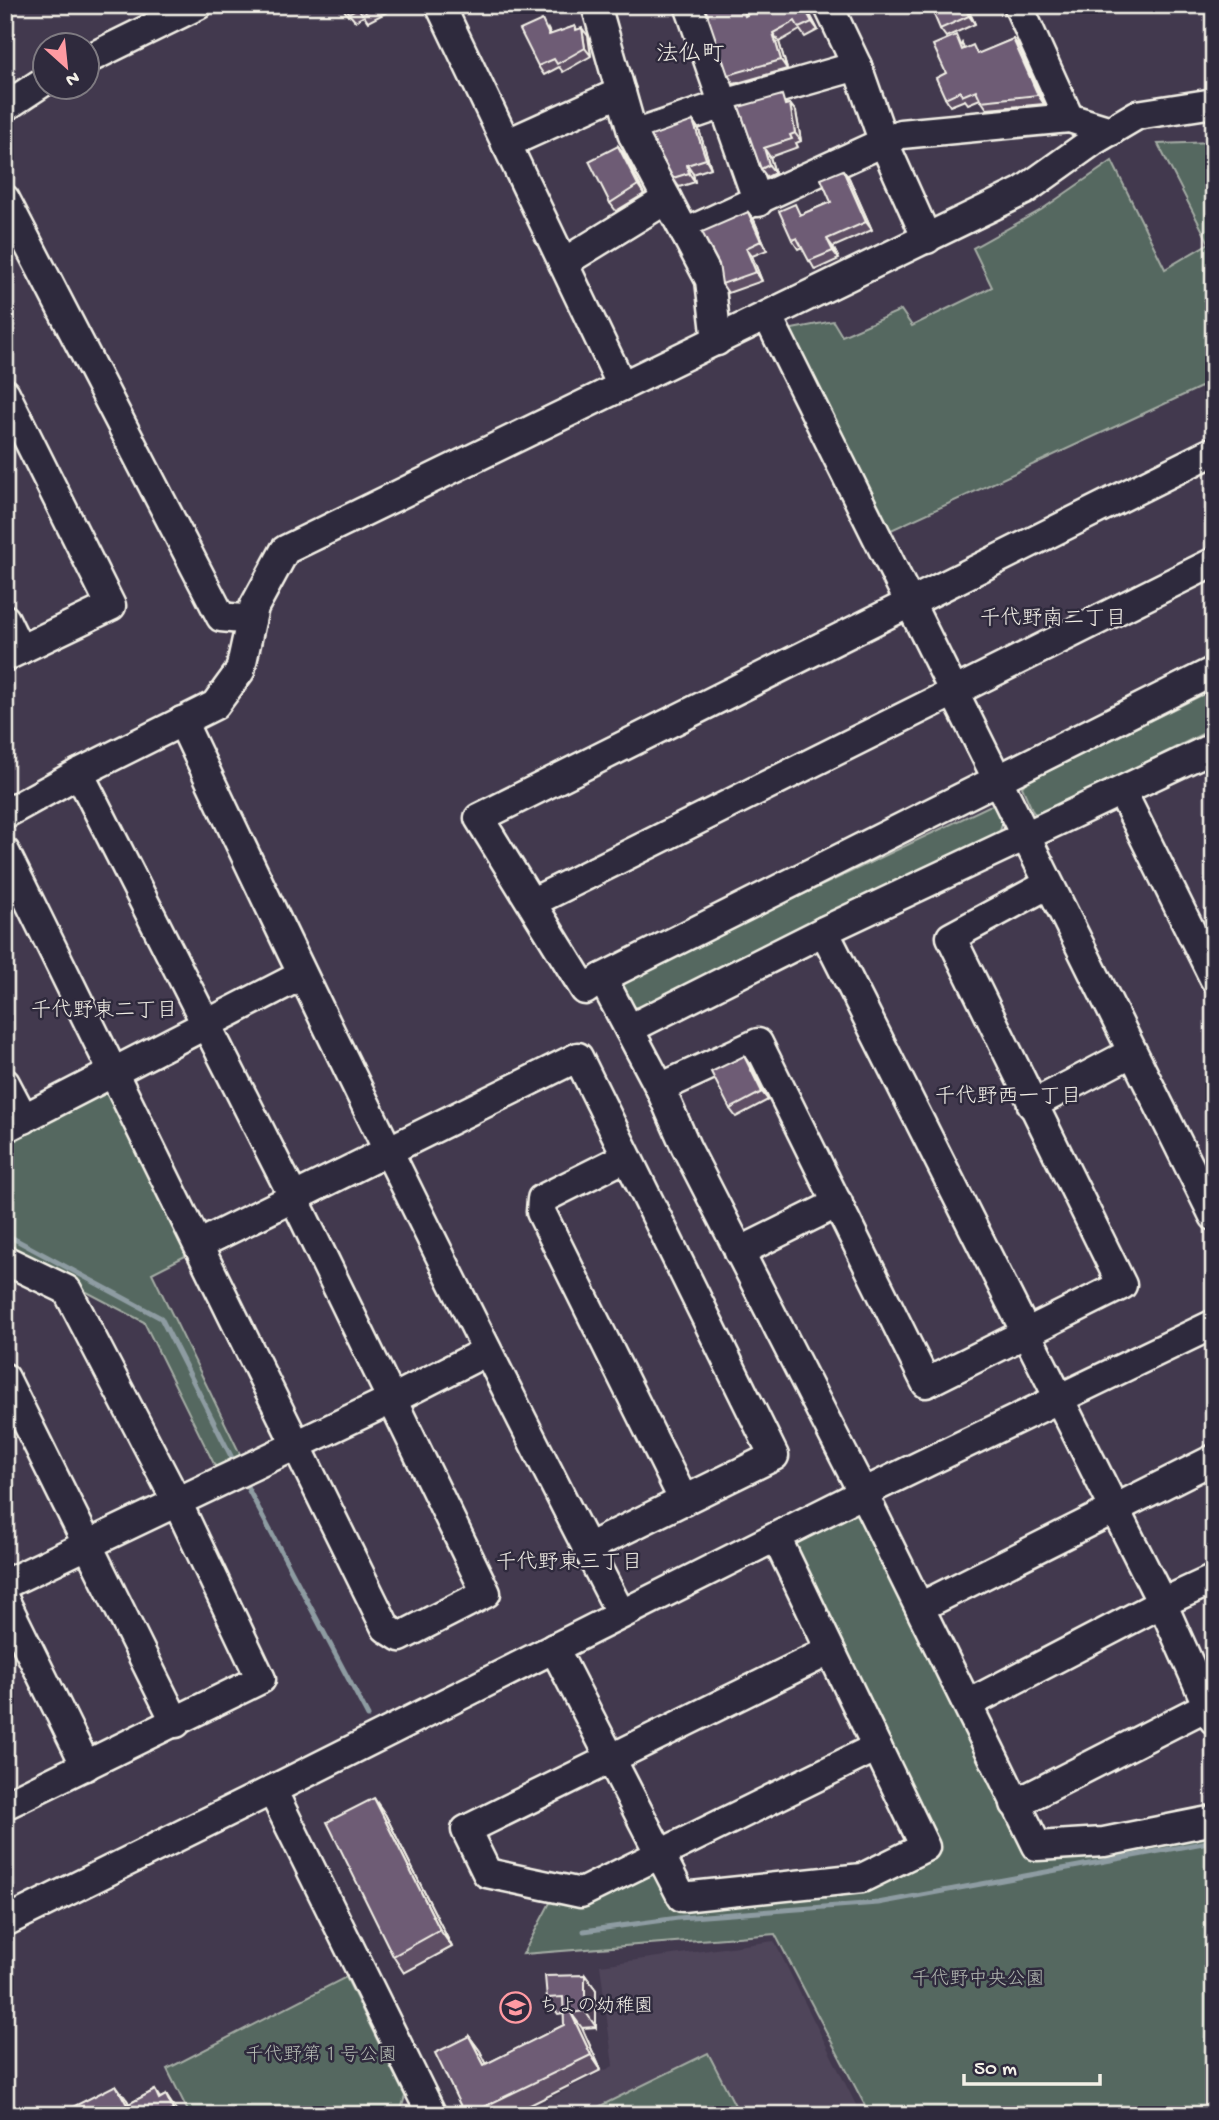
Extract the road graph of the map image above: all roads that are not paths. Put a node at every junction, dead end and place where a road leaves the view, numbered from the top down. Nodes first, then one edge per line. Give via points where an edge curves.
1 (198, 5) edge
2 (440, 5) edge
3 (689, 5) edge
4 (828, 5) edge
5 (1018, 5) edge
6 (598, 6) edge
7 (102, 52) edge
8 (857, 66) junction
9 (32, 89) edge
10 (621, 92) junction
11 (1214, 103) edge
12 (724, 104) junction
13 (5, 107) edge
14 (1069, 118) junction
15 (1111, 131) junction
16 (633, 135) junction
17 (884, 143) junction
18 (506, 144) junction
19 (667, 199) junction
20 (5, 200) edge
21 (758, 202) junction
22 (685, 233) junction
23 (927, 239) junction
24 (563, 263) junction
25 (768, 317) junction
26 (717, 341) junction
27 (622, 386) junction
28 (5, 393) edge
29 (1214, 451) edge
30 (1214, 562) edge
31 (908, 603) junction
32 (5, 619) edge
33 (251, 620) junction
34 (13, 654) edge
35 (1214, 671) edge
36 (953, 692) junction
37 (182, 721) junction
38 (1213, 750) edge
39 (79, 773) junction
40 (998, 781) junction
41 (1122, 792) junction
42 (5, 814) edge
43 (1025, 835) junction
44 (5, 852) edge
45 (1047, 885) junction
46 (533, 902) junction
47 (824, 931) junction
48 (302, 975) junction
49 (602, 978) junction
50 (1214, 978) edge
51 (208, 1026) junction
52 (629, 1028) junction
53 (1131, 1053) junction
54 (114, 1073) junction
55 (5, 1083) edge
56 (660, 1088) junction
57 (1032, 1105) junction
58 (14, 1123) edge
59 (389, 1151) junction
60 (626, 1157) junction
61 (1205, 1175) edge
62 (294, 1198) junction
63 (838, 1203) junction
64 (1214, 1216) edge
65 (200, 1244) junction
66 (739, 1252) junction
67 (5, 1260) edge
68 (1214, 1324) edge
69 (1026, 1334) junction
70 (487, 1351) junction
71 (5, 1378) edge
72 (393, 1399) junction
73 (1059, 1400) junction
74 (297, 1446) junction
75 (1214, 1459) edge
76 (863, 1493) junction
77 (684, 1501) junction
78 (177, 1502) junction
79 (1115, 1508) junction
80 (776, 1537) junction
81 (86, 1545) junction
82 (587, 1548) junction
83 (1214, 1579) edge
84 (5, 1584) edge
85 (5, 1601) edge
86 (1162, 1603) junction
87 (920, 1607) junction
88 (621, 1614) junction
89 (554, 1648) junction
90 (829, 1651) junction
91 (968, 1704) junction
92 (1210, 1713) edge
93 (176, 1723) junction
94 (877, 1747) junction
95 (611, 1760) junction
96 (86, 1766) junction
97 (272, 1790) junction
98 (1015, 1804) junction
99 (5, 1805) edge
100 (1214, 1819) edge
101 (660, 1853) junction
102 (5, 1922) edge
103 (427, 2113) edge

1 - 7 street
2 - 18 street
3 - 12 street
4 - 8 street
5 - 14 street
6 - 10 street
8 - 12 street
8 - 17 street
9 - 13 street
10 - 16 street
10 - 18 street
11 - 15 street via 1137,115
12 - 16 street
12 - 21 street
14 - 15 street
14 - 17 street via 901,134
15 - 23 street via 1023,191
16 - 19 street
17 - 21 street
17 - 23 street
18 - 24 street
19 - 22 street
19 - 24 street
20 - 33 street via 221,617
21 - 22 street
22 - 26 street via 709,280
23 - 25 street
24 - 27 street
25 - 26 street
25 - 31 street
26 - 27 street
27 - 33 street via 285,550
28 - 34 street via 111,606
29 - 31 street
30 - 36 street
31 - 36 street
31 - 46 street via 479,818
32 - 34 street
33 - 37 street via 240,671 215,705
35 - 40 street
36 - 40 street
36 - 46 street
37 - 39 street
37 - 48 street
38 - 41 street
39 - 42 street
39 - 51 street
40 - 43 street
40 - 49 street
41 - 43 street
41 - 50 street
43 - 45 street
43 - 47 street
44 - 54 street
45 - 53 street
45 - 57 street via 951,937
46 - 49 street via 585,990
47 - 52 street
47 - 69 street
48 - 51 street
48 - 59 street
49 - 52 street
51 - 54 street
51 - 62 street
52 - 56 street
53 - 57 street
53 - 61 street
54 - 58 street
54 - 65 street
55 - 58 street
56 - 63 street via 758,1043
56 - 66 street
57 - 69 street via 1122,1285
59 - 60 street via 578,1057
59 - 62 street
59 - 70 street
60 - 77 street via 542,1199 541,1212
60 - 77 street via 774,1456
61 - 64 street
62 - 65 street
62 - 72 street
63 - 66 street
63 - 69 street via 926,1383
65 - 74 street
66 - 76 street
67 - 78 street via 67,1290
68 - 73 street
69 - 73 street
70 - 72 street
70 - 82 street
71 - 81 street
72 - 74 street
72 - 74 street via 486,1593 400,1637 386,1628
73 - 76 street
73 - 79 street
74 - 78 street
75 - 79 street
76 - 80 street
76 - 87 street
77 - 82 street
78 - 81 street
78 - 93 street via 261,1679
79 - 86 street
79 - 87 street
80 - 88 street
80 - 90 street
81 - 84 street
81 - 93 street
82 - 88 street
83 - 86 street
85 - 96 street
86 - 91 street
86 - 92 street
87 - 91 street
88 - 89 street
89 - 95 street
89 - 97 street
90 - 94 street
90 - 95 street
91 - 98 street
92 - 98 street
93 - 96 street
94 - 101 street
94 - 101 street via 925,1847 862,1878 682,1897
95 - 101 street
95 - 101 street via 466,1830 487,1872 581,1894
96 - 99 street
97 - 102 street
97 - 103 street
98 - 100 street via 1037,1846 1104,1842

